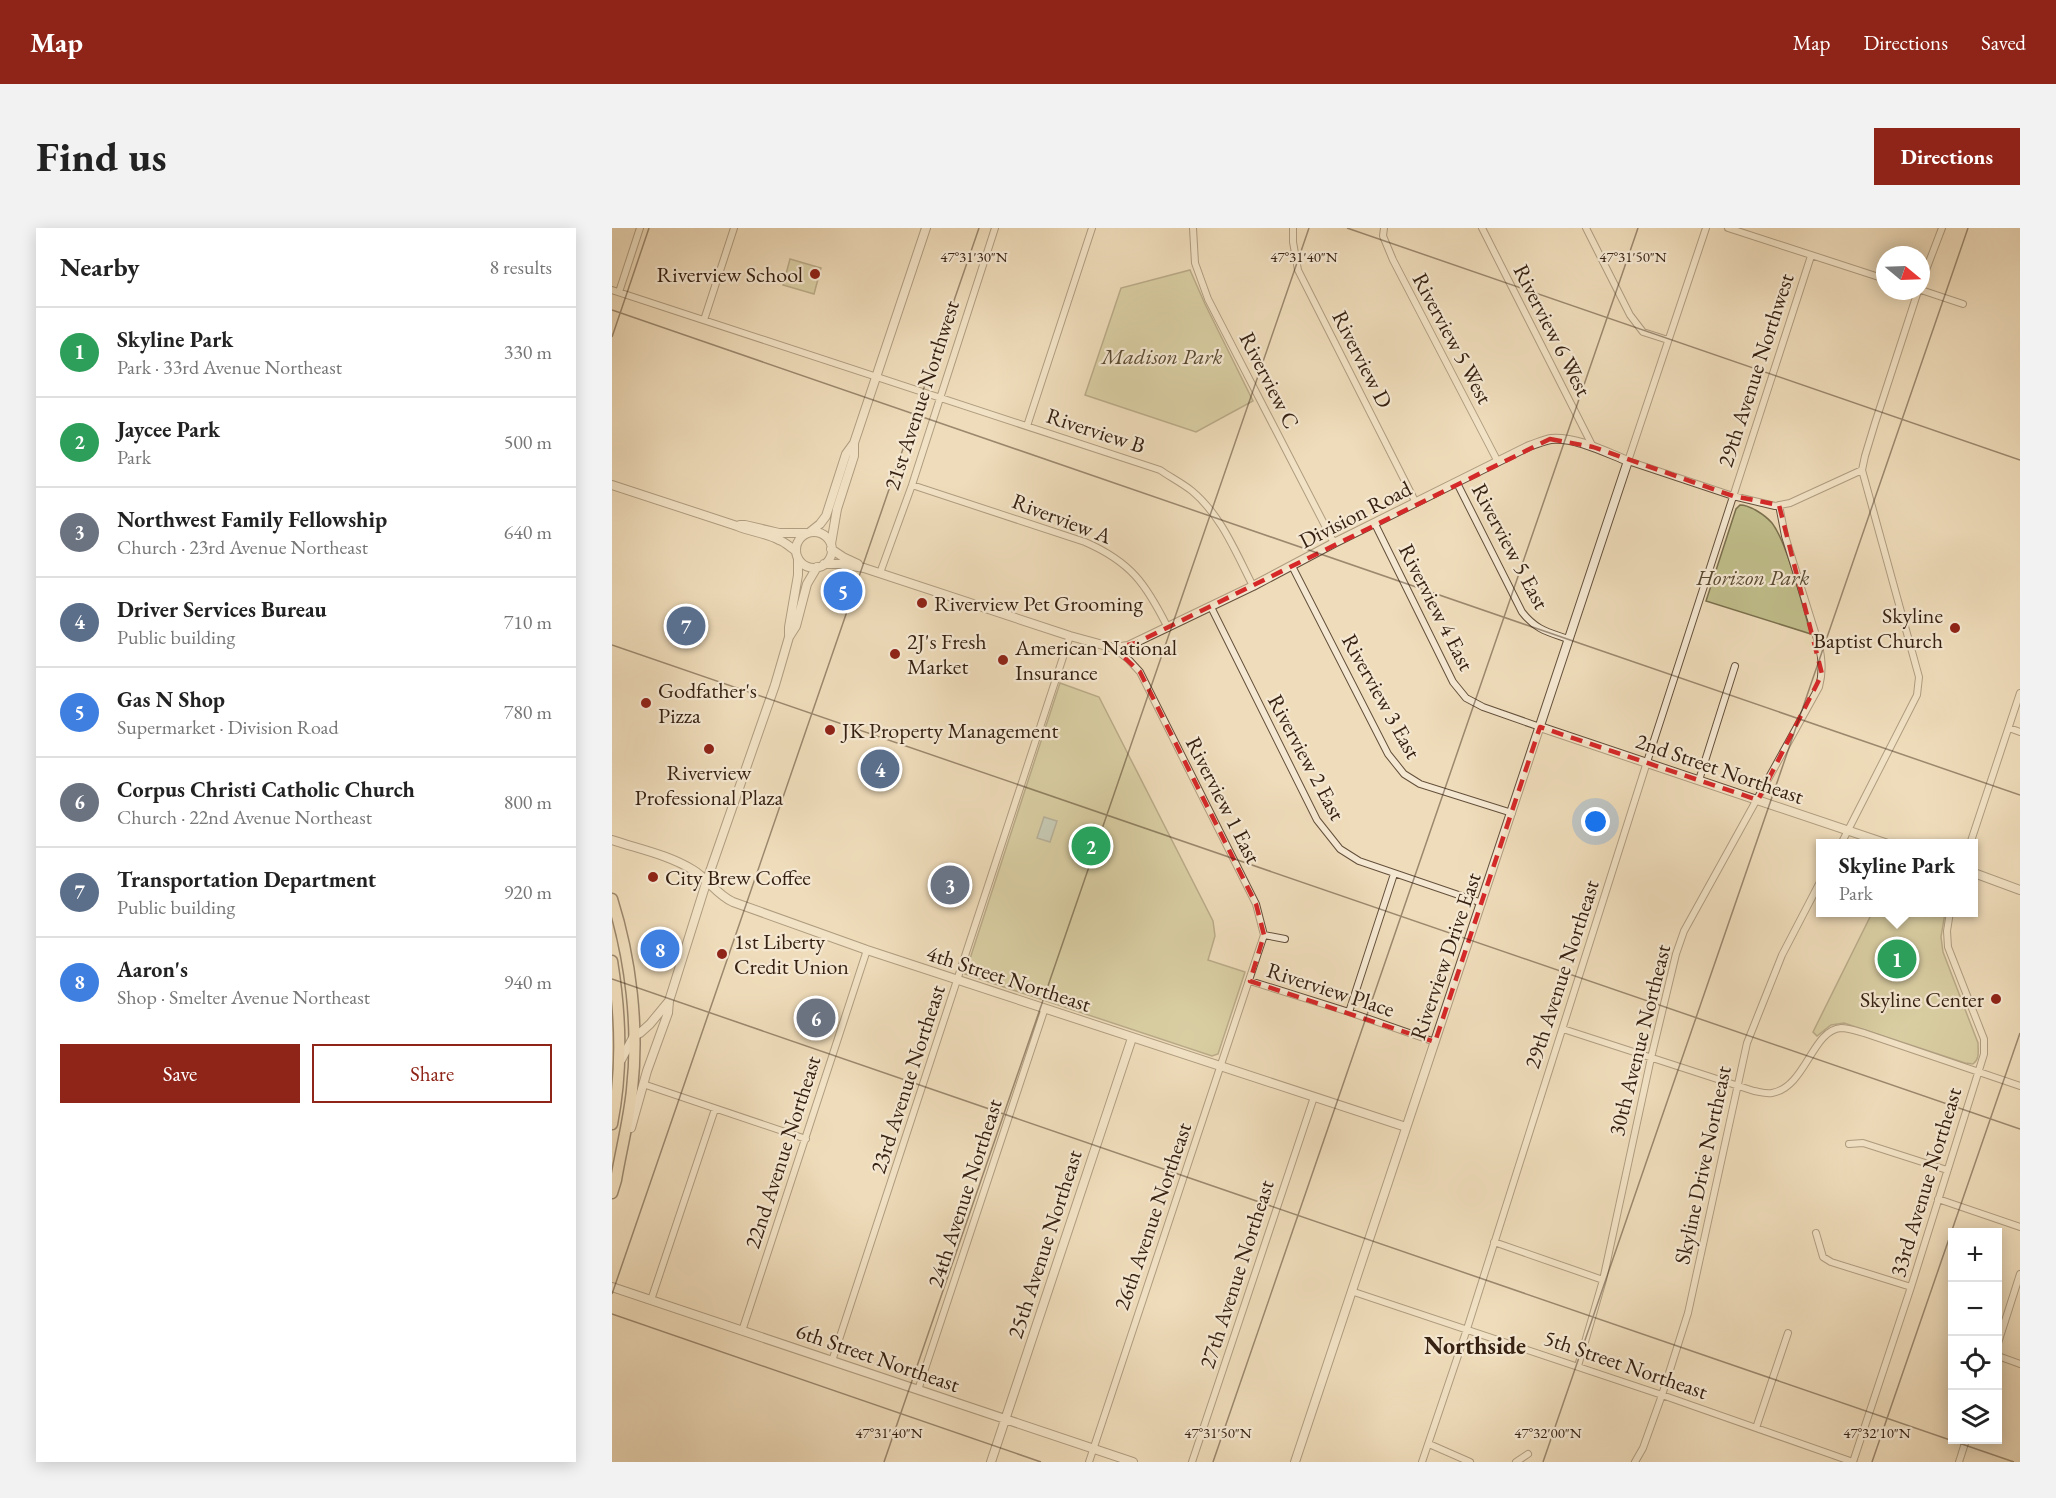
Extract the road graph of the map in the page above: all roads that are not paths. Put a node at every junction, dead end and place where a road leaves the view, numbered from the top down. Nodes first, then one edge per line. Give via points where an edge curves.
1 (640, 228) edge
2 (734, 228) edge
3 (926, 228) edge
4 (995, 228) edge
5 (1092, 228) edge
6 (1193, 228) edge
7 (1293, 228) edge
8 (1384, 228) edge
9 (1482, 228) edge
10 (1587, 228) edge
11 (1706, 228) edge
12 (1728, 228) edge
13 (1942, 228) edge
14 (1811, 256) junction
15 (1930, 259) edge
16 (1876, 276) edge
17 (616, 291) edge
18 (1930, 294) edge
19 (1917, 300) edge
20 (1963, 304) dead end
21 (704, 320) junction
22 (1668, 340) junction
23 (877, 377) junction
24 (939, 396) junction
25 (1027, 426) junction
26 (854, 443) junction
27 (1593, 447) junction
28 (1628, 461) junction
29 (1498, 462) junction
30 (1862, 470) junction
31 (1457, 483) junction
32 (612, 484) edge
33 (912, 485) junction
34 (1733, 496) junction
35 (1416, 503) junction
36 (1779, 505) junction
37 (1374, 524) junction
38 (738, 526) junction
39 (808, 533) junction
40 (1334, 543) junction
41 (831, 547) junction
42 (797, 555) junction
43 (820, 566) junction
44 (1292, 566) junction
45 (864, 568) junction
46 (880, 573) junction
47 (1253, 586) junction
48 (1211, 607) junction
49 (1168, 628) junction
50 (1070, 636) junction
51 (789, 637) junction
52 (1568, 639) junction
53 (1114, 648) junction
54 (1736, 666) dead end
55 (2020, 693) edge
56 (1540, 727) junction
57 (2008, 728) junction
58 (2020, 732) edge
59 (1647, 762) junction
60 (1698, 780) junction
61 (1758, 800) junction
62 (1512, 813) junction
63 (1848, 830) junction
64 (1843, 839) edge
65 (1876, 839) edge
66 (1971, 839) edge
67 (612, 840) edge
68 (1394, 874) junction
69 (1978, 874) edge
70 (707, 880) junction
71 (2020, 890) edge
72 (1816, 891) edge
73 (612, 899) edge
74 (1482, 903) junction
75 (1949, 917) edge
76 (1264, 935) junction
77 (1285, 939) dead end
78 (867, 950) junction
79 (612, 961) edge
80 (958, 980) junction
81 (1250, 981) junction
82 (669, 1001) junction
83 (1045, 1008) junction
84 (1349, 1012) junction
85 (1563, 1029) junction
86 (634, 1036) junction
87 (1132, 1038) junction
88 (1435, 1042) junction
89 (1651, 1058) junction
90 (621, 1060) junction
91 (1221, 1066) junction
92 (1979, 1072) junction
93 (643, 1084) junction
94 (1738, 1086) junction
95 (2020, 1086) edge
96 (1314, 1097) junction
97 (715, 1109) junction
98 (612, 1124) edge
99 (1406, 1127) junction
100 (806, 1139) junction
101 (1849, 1144) dead end
102 (1947, 1170) junction
103 (616, 1180) junction
104 (612, 1193) edge
105 (1938, 1199) junction
106 (2020, 1227) edge
107 (1816, 1233) dead end
108 (1494, 1242) junction
109 (2020, 1274) edge
110 (1603, 1280) junction
111 (612, 1287) edge
112 (1911, 1287) junction
113 (1351, 1291) junction
114 (651, 1300) junction
115 (1467, 1329) junction
116 (742, 1330) junction
117 (1788, 1333) dead end
118 (2000, 1336) edge
119 (2002, 1357) edge
120 (832, 1361) junction
121 (2020, 1364) edge
122 (1578, 1366) junction
123 (918, 1390) junction
124 (1662, 1395) junction
125 (1005, 1419) junction
126 (1756, 1428) junction
127 (1429, 1444) junction
128 (1965, 1444) edge
129 (1093, 1449) junction
130 (1528, 1454) dead end
131 (991, 1462) edge
132 (1089, 1462) edge
133 (1133, 1462) edge
134 (1192, 1462) edge
135 (1295, 1462) edge
136 (1422, 1462) edge
137 (1470, 1462) edge
138 (1516, 1462) edge
139 (1635, 1462) edge
140 (1853, 1462) edge
141 (1959, 1462) edge

1 - 17 street
2 - 21 street
3 - 23 street
4 - 24 street, 21st Avenue Northwest
5 - 25 street
6 - 40 street, Riverview C via 1195,263 1208,299
7 - 35 street, Riverview D via 1298,270
8 - 29 street, Riverview 5 West via 1383,236 1393,260
9 - 27 street, Riverview 6 West
10 - 22 street via 1630,315 1643,332
11 - 22 street
12 - 14 street
13 - 15 street
14 - 16 street
14 - 34 street, 29th Avenue Northwest
17 - 21 street, Riverview B
18 - 20 street
19 - 30 street
21 - 23 street, Riverview B
22 - 28 street
23 - 24 street, Riverview B
23 - 26 street
24 - 25 street, Riverview B
24 - 33 street, 21st Avenue Northwest
25 - 47 street, Riverview B via 1160,470 1192,491 1221,525
26 - 39 street via 846,454 826,516
26 - 41 street
27 - 28 street, Division Road
27 - 29 street, Division Road via 1550,439
28 - 34 street, Division Road
28 - 52 street, Riverview Drive East
29 - 31 street, Division Road
30 - 36 street, Division Road
30 - 63 street via 1919,677 1917,694
31 - 35 street, Division Road
31 - 52 street, Riverview 5 East via 1522,612 1540,629
32 - 38 street
33 - 46 street, 21st Avenue Northwest
33 - 49 street, Riverview A via 1107,551 1141,581
34 - 36 street, Division Road
34 - 59 street, 29th Avenue Northeast
35 - 37 street, Division Road
36 - 61 street, 30th Avenue Northeast via 1819,645 1822,674 1819,687
37 - 40 street, Division Road
37 - 56 street, Riverview 4 East via 1453,682 1466,698
38 - 39 street
38 - 42 street via 781,540
39 - 41 street via 823,534
39 - 42 street via 799,538
40 - 44 street, Division Road
41 - 43 street via 830,557
41 - 45 street
42 - 43 street via 808,567
42 - 51 street
43 - 45 street
43 - 51 street via 807,584 796,626
44 - 47 street, Division Road
44 - 62 street, Riverview 3 East via 1388,754 1404,774 1420,784
45 - 46 street
46 - 50 street
47 - 48 street, Division Road
48 - 49 street, Division Road
48 - 68 street, Riverview 2 East via 1317,820 1340,849
49 - 53 street, Division Road
50 - 53 street
50 - 80 street, 23rd Avenue Northeast
51 - 70 street
52 - 56 street, Riverview Drive East
53 - 76 street, Riverview 1 East via 1140,672 1256,904
54 - 60 street
55 - 57 street
56 - 59 street, 2nd Street Northeast
56 - 62 street, Riverview Drive East
57 - 58 street
57 - 66 street
59 - 60 street, 2nd Street Northeast
59 - 85 street, 29th Avenue Northeast
60 - 61 street, 2nd Street Northeast
61 - 63 street, 2nd Street Northeast
61 - 89 street, 30th Avenue Northeast via 1684,931
62 - 74 street, Riverview Drive East
63 - 64 street
63 - 65 street, 2nd Street Northeast
67 - 70 street, 4th Street Northeast via 681,863
68 - 74 street, Riverview 2 East
68 - 84 street
69 - 71 street
70 - 78 street, 4th Street Northeast via 719,894 734,902
70 - 82 street
72 - 94 street, Skyline Drive Northeast via 1769,984 1747,1043
73 - 86 highway via 631,989
74 - 88 street, Riverview Drive East
75 - 92 street, 33rd Avenue Northeast via 1948,947 1984,1039
76 - 77 street
76 - 81 street
78 - 80 street, 4th Street Northeast
78 - 100 street, 22nd Avenue Northeast
79 - 90 highway via 620,1013
80 - 83 street, 4th Street Northeast
80 - 120 street, 23rd Avenue Northeast
81 - 84 street, Riverview Place
81 - 91 street, 26th Avenue Northeast
82 - 86 street
82 - 93 street
83 - 87 street, 4th Street Northeast
83 - 123 street, 24th Avenue Northeast
84 - 88 street, Riverview Place
85 - 89 street
85 - 108 street, 29th Avenue Northeast
86 - 90 street
86 - 103 highway via 630,1106
87 - 91 street, 4th Street Northeast
87 - 125 street, 25th Avenue Northeast
88 - 99 street, Riverview Drive East
89 - 94 street
89 - 110 street, 30th Avenue Northeast
90 - 98 highway
91 - 96 street, 4th Street Northeast
91 - 129 street, 26th Avenue Northeast
92 - 94 street via 1842,1028 1829,1031 1785,1090 1770,1094
92 - 95 street
92 - 102 street, 33rd Avenue Northeast
93 - 97 street
93 - 103 street
94 - 124 street, Skyline Drive Northeast via 1688,1313
96 - 99 street, 4th Street Northeast
96 - 134 street, 27th Avenue Northeast
97 - 100 street
97 - 114 street
99 - 113 street, Riverview Drive East
100 - 116 street, 22nd Avenue Northeast
101 - 102 street via 1863,1143
102 - 105 street, 33rd Avenue Northeast
103 - 104 highway
105 - 106 street
105 - 112 street, 33rd Avenue Northeast
107 - 112 street via 1823,1257 1831,1262
108 - 110 street
108 - 115 street, 29th Avenue Northeast
109 - 118 street
110 - 122 street, 30th Avenue Northeast
111 - 114 street, 6th Street Northeast
112 - 140 street, 33rd Avenue Northeast
113 - 115 street, 5th Street Northeast
113 - 135 street, Riverview Drive East
114 - 116 street, 6th Street Northeast
115 - 122 street, 5th Street Northeast
115 - 127 street, 29th Avenue Northeast
116 - 120 street, 6th Street Northeast
117 - 126 street
119 - 121 street
120 - 123 street, 6th Street Northeast
122 - 124 street, 5th Street Northeast
123 - 125 street, 6th Street Northeast
124 - 126 street, 5th Street Northeast
124 - 139 street, Skyline Drive Northeast
125 - 129 street, 6th Street Northeast
125 - 131 street, 25th Avenue Northeast
126 - 140 street, 5th Street Northeast
127 - 136 street, 29th Avenue Northeast
127 - 137 street
128 - 141 street
129 - 132 street, 26th Avenue Northeast
129 - 133 street, 6th Street Northeast
130 - 138 street

